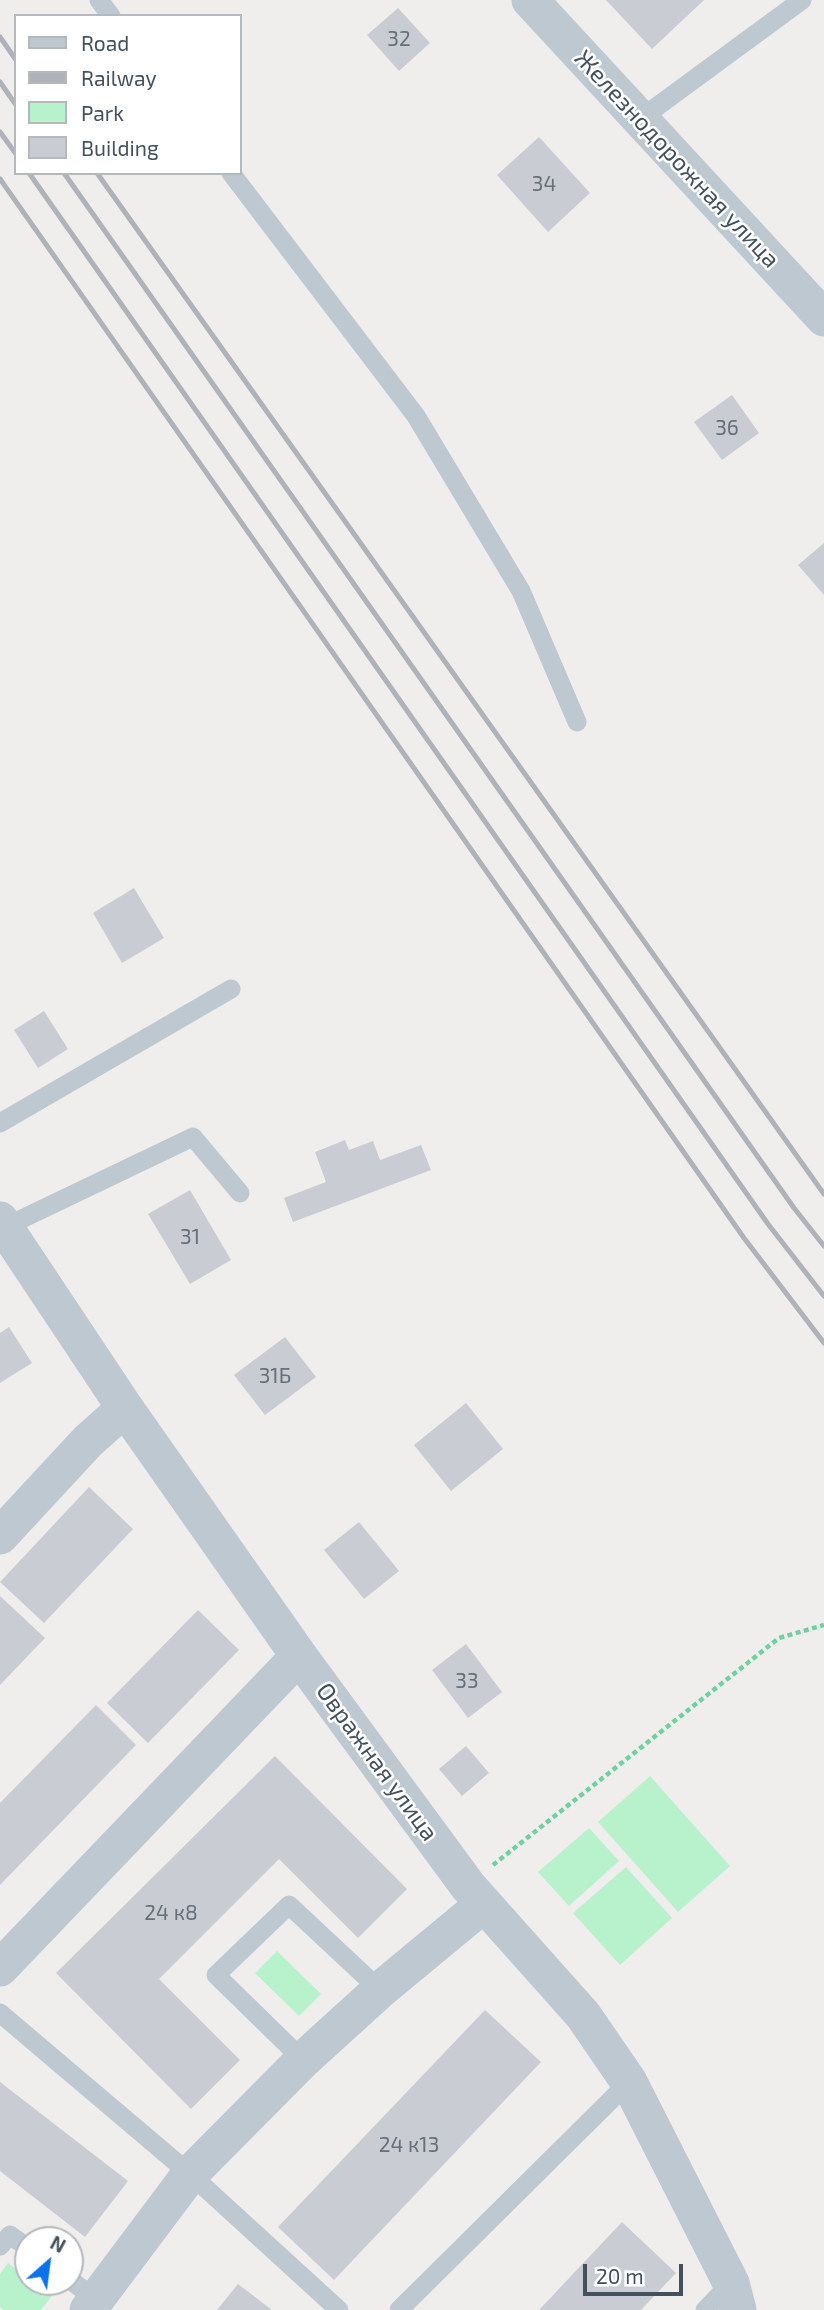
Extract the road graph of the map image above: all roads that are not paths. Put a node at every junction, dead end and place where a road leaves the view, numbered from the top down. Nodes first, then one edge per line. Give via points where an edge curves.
1 (530, 0) edge
2 (802, 0) edge
3 (640, 119) junction
4 (233, 175) edge
5 (824, 318) edge
6 (577, 722) dead end
7 (230, 989) dead end
8 (0, 1123) edge
9 (240, 1194) dead end
10 (2, 1223) edge
11 (125, 1408) junction
12 (0, 1536) edge
13 (299, 1656) junction
14 (476, 1895) junction
15 (0, 1968) edge
16 (380, 1990) junction
17 (0, 2013) edge
18 (303, 2060) junction
19 (629, 2082) junction
20 (190, 2174) junction
21 (14, 2238) edge
22 (0, 2246) edge
23 (84, 2296) edge
24 (734, 2297) edge
25 (339, 2310) edge
26 (399, 2310) edge
27 (705, 2310) edge

1 - 3 street, Железнодорожная улица
2 - 3 lane
3 - 5 street, Железнодорожная улица
4 - 6 lane via 416,416 520,591
7 - 8 lane
9 - 10 lane via 193,1137
10 - 11 street, Овражная улица
11 - 12 street
11 - 13 street, Овражная улица
13 - 14 street, Овражная улица
13 - 15 street
14 - 16 street
14 - 19 street, Овражная улица via 583,2015
16 - 18 street
16 - 18 lane via 289,1905 216,1975
17 - 20 lane
18 - 20 street
19 - 24 street, Овражная улица
19 - 26 lane
20 - 23 street
20 - 25 lane
21 - 22 lane via 10,2235
24 - 27 lane

